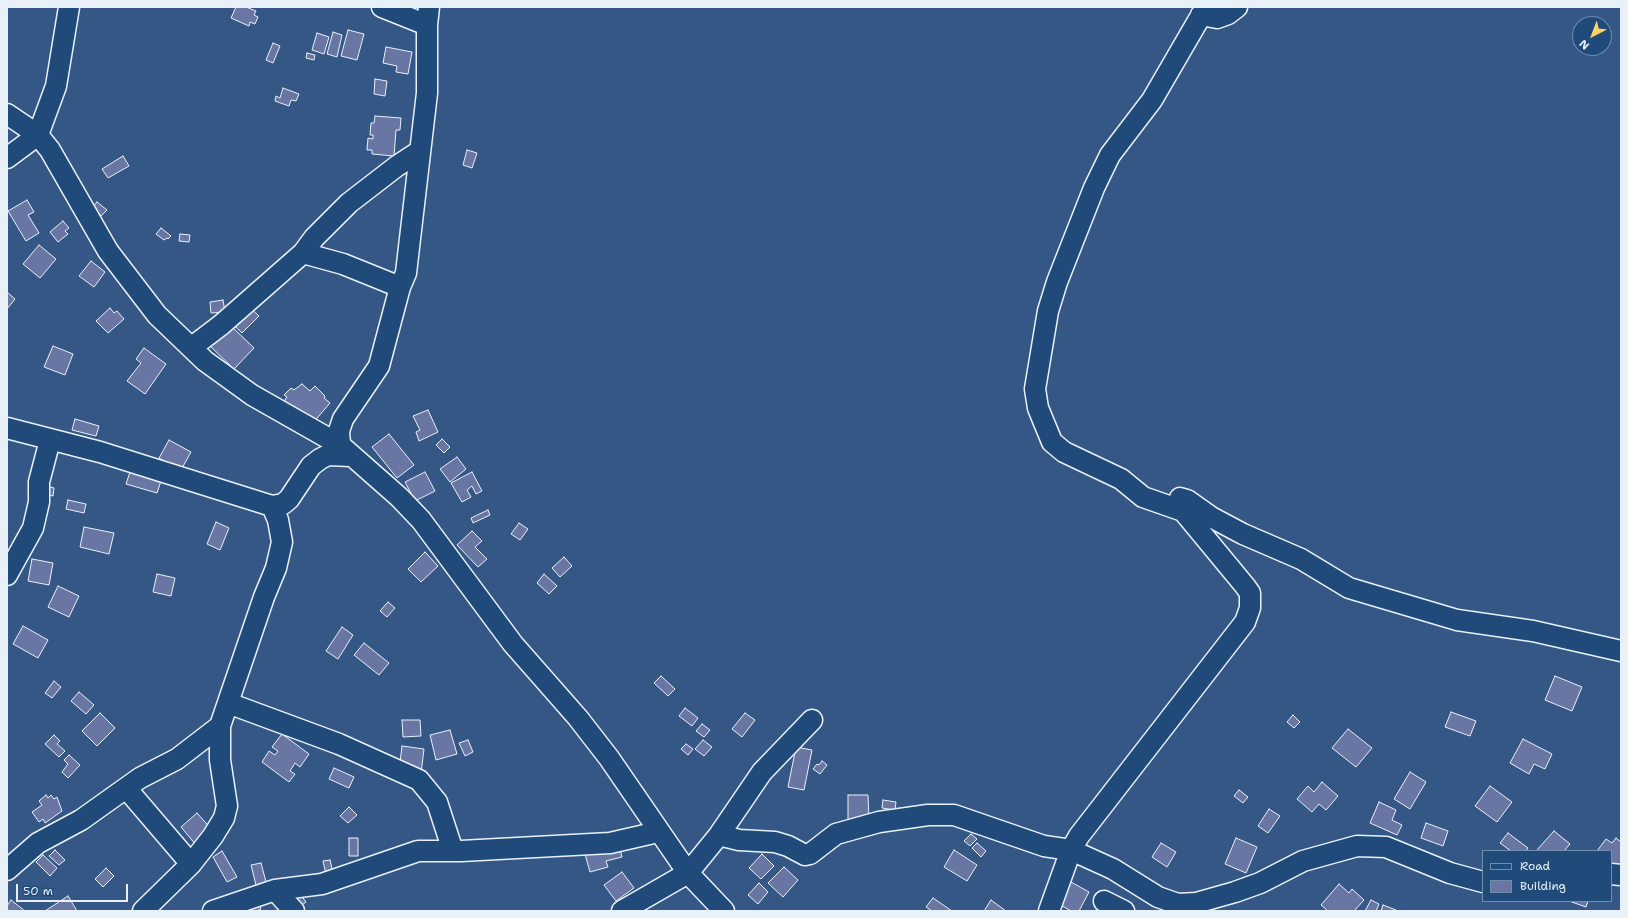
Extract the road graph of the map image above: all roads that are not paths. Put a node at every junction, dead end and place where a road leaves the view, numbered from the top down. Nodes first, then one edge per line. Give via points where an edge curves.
1 (69, 7) edge
2 (382, 7) edge
3 (1237, 7) edge
4 (1204, 11) edge
5 (428, 16) edge
6 (7, 114) edge
7 (38, 135) junction
8 (420, 151) junction
9 (7, 158) edge
10 (303, 253) junction
11 (400, 287) junction
12 (192, 347) junction
13 (7, 428) edge
14 (50, 440) junction
15 (346, 450) junction
16 (1126, 483) junction
17 (272, 506) junction
18 (7, 575) edge
19 (1621, 651) edge
20 (228, 703) junction
21 (812, 720) dead end
22 (220, 726) junction
23 (126, 788) junction
24 (658, 832) junction
25 (719, 835) junction
26 (1071, 850) junction
27 (453, 851) junction
28 (191, 864) junction
29 (7, 870) edge
30 (688, 873) junction
31 (1482, 882) edge
32 (275, 890) junction
33 (1104, 902) dead end
34 (142, 911) edge
35 (213, 911) edge
36 (294, 911) edge
37 (622, 911) edge
38 (724, 911) edge
39 (1049, 911) edge
40 (1124, 911) edge

1 - 7 street via 56,86
2 - 5 street
3 - 4 street via 1217,18
4 - 16 street via 1152,100 1110,155 1094,188 1057,282 1046,318 1035,389 1038,408 1049,436 1064,452
5 - 8 street via 427,94
6 - 7 street
7 - 9 street
7 - 12 street via 50,150 113,257 157,315
8 - 10 street via 349,203 314,238
8 - 11 street via 406,273
10 - 11 street via 343,264
10 - 12 street
11 - 15 street via 379,366 343,419 339,431
12 - 15 street via 205,361 252,395
13 - 14 street
14 - 17 street via 100,452
14 - 18 street via 39,482 39,502 33,528
15 - 17 street via 320,458 311,466 287,502
15 - 24 street via 421,520 513,644 578,718 609,758
16 - 19 street via 1187,500 1211,517 1243,534 1301,558 1349,588 1457,620 1533,631
16 - 26 street via 1143,497 1178,508 1188,515 1246,586 1250,593 1250,608 1245,622 1079,836
17 - 20 street via 278,520 282,542 276,568
20 - 22 street
20 - 27 street via 269,716 339,744 419,780 436,802
21 - 25 street via 762,772
22 - 23 street via 177,759
22 - 28 street via 220,760 226,806 224,818
23 - 28 street
23 - 29 street via 80,820 38,843
24 - 27 street via 610,843
24 - 30 street
25 - 26 street via 739,840 775,842 805,855 836,834 879,822 928,815 954,815 1044,846
25 - 30 street
26 - 31 street via 1113,869 1158,897 1178,904 1196,903 1235,892 1260,883 1304,861 1357,846 1386,847 1450,873
26 - 39 street
27 - 32 street via 418,851 322,884
28 - 34 street
30 - 37 street
30 - 38 street
32 - 35 street
32 - 36 street
33 - 40 street

